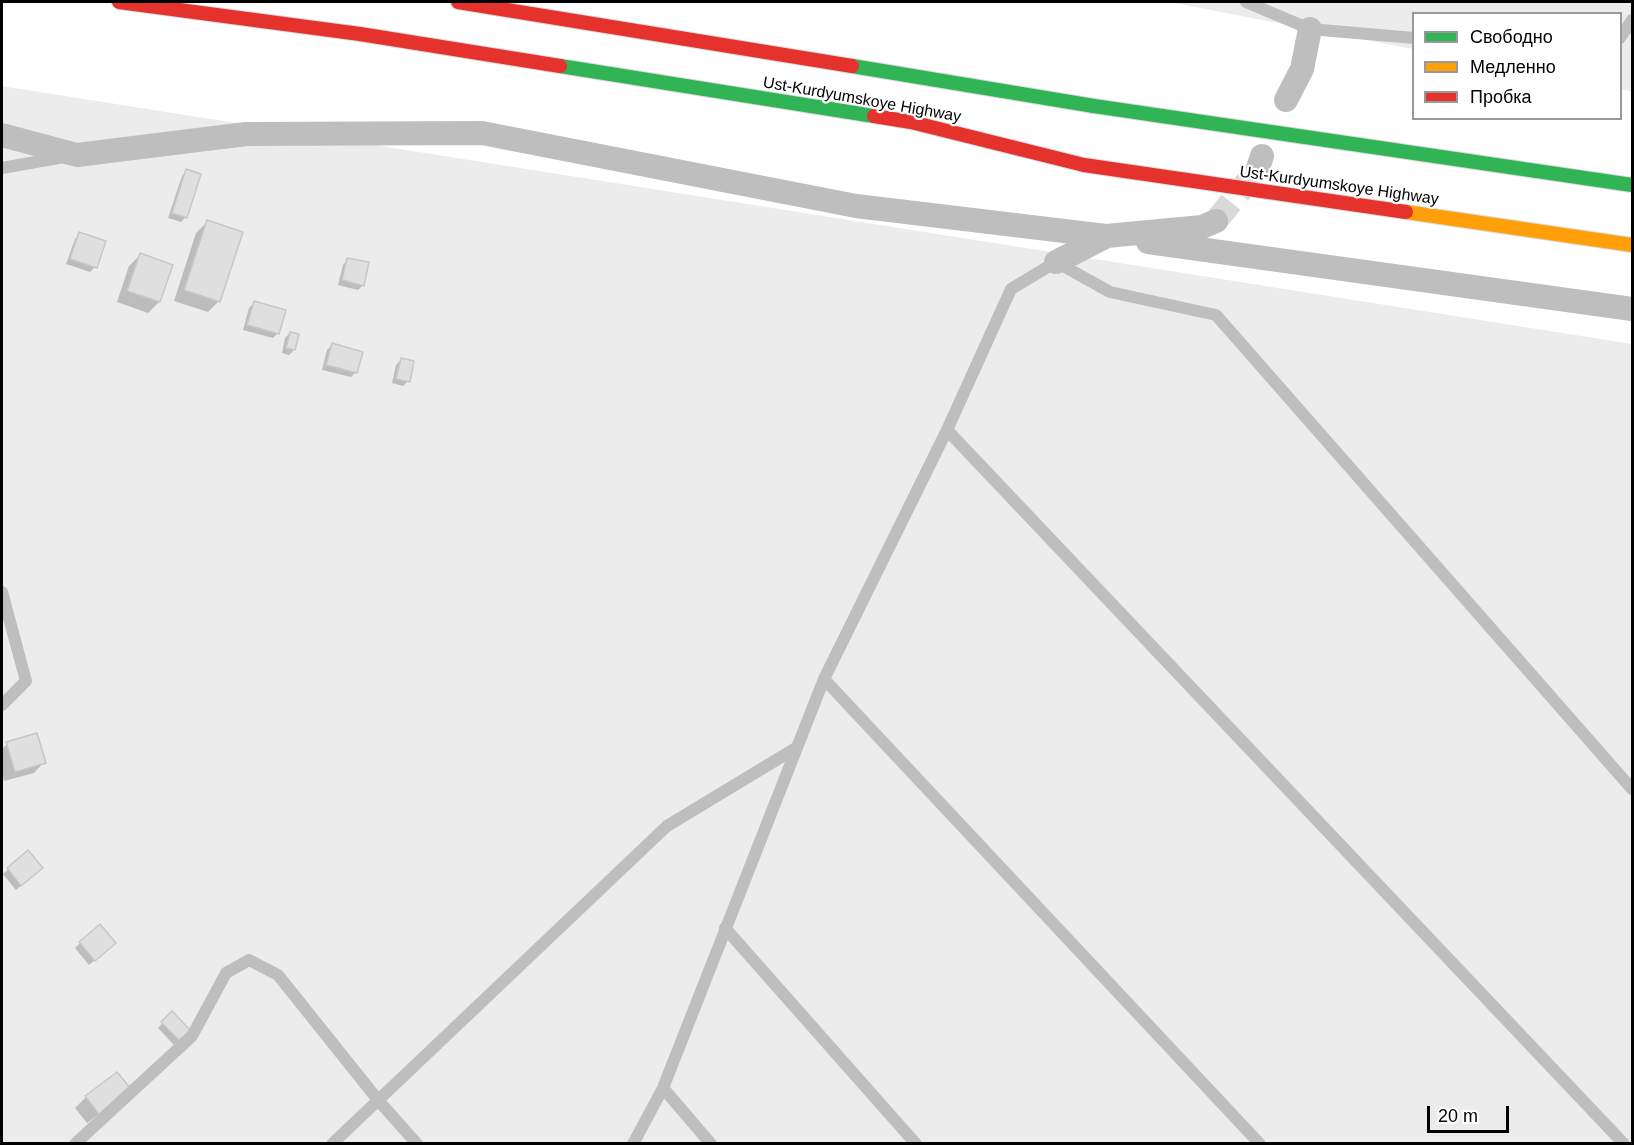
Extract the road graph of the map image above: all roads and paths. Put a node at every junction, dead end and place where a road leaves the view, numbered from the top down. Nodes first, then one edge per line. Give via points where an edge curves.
1 (119, 2) edge
2 (458, 2) edge
3 (1246, 2) edge
4 (1632, 20) edge
5 (1310, 29) junction
6 (1622, 35) edge
7 (1412, 38) edge
8 (1286, 100) dead end
9 (2, 135) edge
10 (77, 155) junction
11 (2, 168) edge
12 (1632, 185) edge
13 (1216, 221) tunnel mouth
14 (1106, 236) junction
15 (1632, 245) edge
16 (1056, 262) junction
17 (1632, 309) edge
18 (947, 430) junction
19 (2, 592) edge
20 (824, 679) junction
21 (2, 705) edge
22 (796, 748) junction
23 (1632, 789) edge
24 (725, 928) junction
25 (663, 1088) junction
26 (378, 1100) junction
27 (75, 1143) edge
28 (332, 1143) edge
29 (417, 1143) edge
30 (633, 1143) edge
31 (711, 1143) edge
32 (916, 1143) edge
33 (1260, 1143) edge
34 (1624, 1143) edge

1 - 15 main road, Ust-Kurdyumskoye Highway, bridge via 360,34 911,122 1084,165
2 - 12 main road, Ust-Kurdyumskoye Highway, bridge via 1094,106
3 - 5 lane
4 - 6 lane
5 - 7 lane
5 - 8 street via 1302,69
9 - 10 street
10 - 11 lane
10 - 14 street via 246,134 482,133 856,206
13 - 14 street via 1202,227
14 - 16 street
14 - 17 street
16 - 18 lane via 1011,289
16 - 23 lane via 1110,292 1216,315
18 - 20 lane
18 - 34 lane
19 - 21 lane via 26,681
20 - 22 lane
20 - 33 lane
22 - 24 lane
22 - 26 lane via 667,826
24 - 25 lane
24 - 32 lane
25 - 30 lane
25 - 31 lane
26 - 27 lane via 278,975 249,960 226,973 192,1036
26 - 28 lane
26 - 29 lane

